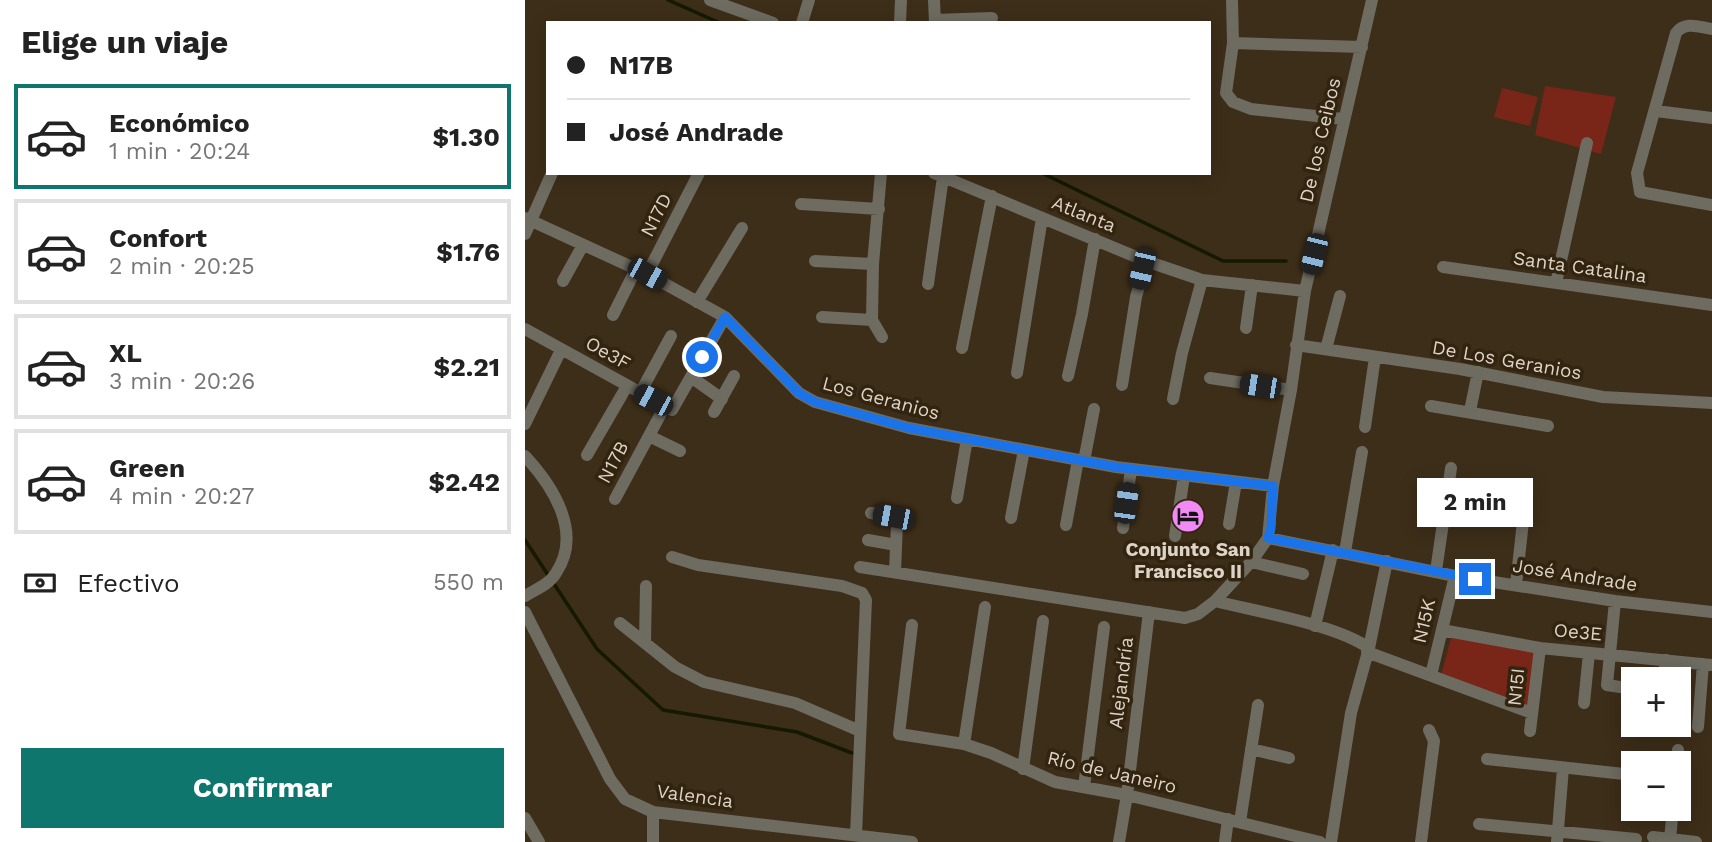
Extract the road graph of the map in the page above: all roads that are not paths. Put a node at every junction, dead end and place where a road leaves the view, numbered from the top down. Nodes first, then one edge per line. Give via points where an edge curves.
1 (710, 0) edge
2 (809, 0) edge
3 (901, 0) edge
4 (934, 0) edge
5 (1232, 0) edge
6 (1372, 0) edge
7 (726, 3) edge
8 (992, 18) dead end
9 (768, 21) edge
10 (803, 21) edge
11 (900, 21) edge
12 (935, 21) edge
13 (1712, 29) edge
14 (1233, 43) junction
15 (1362, 47) junction
16 (1656, 111) junction
17 (1712, 118) edge
18 (1343, 120) junction
19 (1587, 143) dead end
20 (551, 175) edge
21 (698, 175) edge
22 (881, 175) edge
23 (939, 175) edge
24 (992, 196) junction
25 (801, 204) dead end
26 (1712, 205) edge
27 (879, 209) junction
28 (1042, 218) junction
29 (529, 220) edge
30 (742, 228) dead end
31 (525, 234) edge
32 (1095, 239) junction
33 (583, 245) junction
34 (815, 261) dead end
35 (1146, 261) junction
36 (873, 264) junction
37 (1443, 267) dead end
38 (641, 272) junction
39 (1202, 280) junction
40 (563, 281) dead end
41 (1556, 283) junction
42 (927, 284) dead end
43 (1252, 285) junction
44 (1305, 291) junction
45 (1341, 296) dead end
46 (697, 302) junction
47 (1712, 305) edge
48 (613, 315) dead end
49 (725, 317) junction
50 (823, 317) dead end
51 (872, 320) junction
52 (1246, 328) dead end
53 (525, 329) edge
54 (671, 336) dead end
55 (881, 337) dead end
56 (1296, 345) junction
57 (962, 348) dead end
58 (1326, 349) junction
59 (562, 350) junction
60 (1375, 357) junction
61 (1478, 372) junction
62 (1017, 373) dead end
63 (734, 376) dead end
64 (1068, 376) dead end
65 (691, 377) junction
66 (1210, 378) dead end
67 (1122, 385) dead end
68 (627, 386) junction
69 (1291, 390) junction
70 (640, 393) junction
71 (1173, 399) dead end
72 (722, 400) junction
73 (1712, 402) edge
74 (1431, 406) dead end
75 (669, 408) junction
76 (1094, 409) dead end
77 (1470, 411) junction
78 (714, 412) dead end
79 (525, 424) edge
80 (1548, 425) dead end
81 (1365, 427) dead end
82 (649, 436) junction
83 (967, 439) junction
84 (1024, 450) junction
85 (680, 451) dead end
86 (1361, 452) dead end
87 (587, 455) dead end
88 (525, 456) edge
89 (1081, 461) junction
90 (1451, 468) dead end
91 (1131, 469) junction
92 (1184, 476) junction
93 (1236, 482) junction
94 (1527, 485) dead end
95 (1273, 486) junction
96 (957, 498) dead end
97 (615, 499) dead end
98 (871, 513) dead end
99 (1011, 518) dead end
100 (1229, 524) dead end
101 (1066, 525) dead end
102 (1123, 528) dead end
103 (1175, 536) dead end
104 (1268, 538) junction
105 (868, 540) dead end
106 (896, 545) junction
107 (1339, 551) junction
108 (672, 557) dead end
109 (1387, 561) junction
110 (1251, 562) junction
111 (860, 567) dead end
112 (1436, 571) junction
113 (895, 572) junction
114 (1303, 574) dead end
115 (1455, 576) junction
116 (1516, 585) junction
117 (646, 586) dead end
118 (525, 596) edge
119 (1216, 601) junction
120 (1615, 601) junction
121 (985, 607) dead end
122 (525, 612) edge
123 (1149, 612) junction
124 (1712, 612) edge
125 (1043, 621) dead end
126 (620, 623) dead end
127 (912, 625) dead end
128 (1315, 626) junction
129 (1104, 628) dead end
130 (1441, 630) junction
131 (645, 643) junction
132 (1539, 648) junction
133 (1368, 650) junction
134 (1588, 653) junction
135 (1611, 654) junction
136 (1666, 660) junction
137 (1707, 665) edge
138 (1665, 667) edge
139 (1431, 675) junction
140 (1621, 687) edge
141 (1584, 703) dead end
142 (1258, 705) dead end
143 (1532, 713) junction
144 (1698, 727) dead end
145 (1429, 730) dead end
146 (860, 731) junction
147 (1530, 731) dead end
148 (964, 744) junction
149 (1251, 749) junction
150 (1289, 758) dead end
151 (1487, 760) dead end
152 (1563, 768) junction
153 (1023, 769) junction
154 (1621, 774) edge
155 (1084, 787) junction
156 (1127, 795) junction
157 (653, 812) junction
158 (525, 818) edge
159 (1234, 820) junction
160 (1672, 821) edge
161 (1479, 824) dead end
162 (812, 836) edge
163 (861, 837) edge
164 (1557, 837) edge
165 (1653, 837) dead end
166 (1636, 839) dead end
167 (1670, 839) junction
168 (889, 841) edge
169 (539, 842) edge
170 (653, 842) edge
171 (912, 842) edge
172 (1118, 842) edge
173 (1225, 842) edge
174 (1319, 842) edge
175 (1331, 842) edge
176 (1421, 842) edge
177 (1696, 842) edge

1 - 7 street
2 - 10 street
3 - 11 street
4 - 12 street
5 - 14 street
6 - 15 street, De los Ceibos
7 - 9 street
8 - 12 street
13 - 16 street via 1688,25 1679,29
14 - 15 street
14 - 18 street via 1226,93 1233,102
15 - 18 street, De los Ceibos
16 - 17 street
16 - 26 street via 1637,173 1640,192
18 - 44 street, De los Ceibos
19 - 41 street
20 - 29 street
21 - 38 street, N17D
22 - 27 street
23 - 24 street, Atlanta
23 - 42 street
24 - 28 street, Atlanta
24 - 57 street
25 - 27 street
27 - 36 street
28 - 32 street, Atlanta
28 - 62 street
29 - 31 street
29 - 33 street, Los Geranios
30 - 46 street
32 - 35 street, Atlanta
32 - 64 street
33 - 38 street, Los Geranios
33 - 40 street
34 - 36 street
35 - 39 street, Atlanta
35 - 67 street
36 - 51 street
37 - 41 street, Santa Catalina
38 - 46 street, Los Geranios
38 - 48 street, N17D
39 - 43 street, Atlanta
39 - 71 street
41 - 47 street, Santa Catalina
43 - 44 street, Atlanta
43 - 52 street
44 - 56 street, De los Ceibos
45 - 58 street
46 - 49 street, Los Geranios
49 - 65 street, N17B
49 - 83 street, Los Geranios via 806,398 909,428
50 - 51 street
51 - 55 street
53 - 59 street, Oe3F
54 - 70 street
56 - 58 street, De Los Geranios
56 - 69 street, De los Ceibos
58 - 60 street, De Los Geranios
59 - 68 street, Oe3F
59 - 79 street
60 - 61 street, De Los Geranios
60 - 81 street
61 - 73 street, De Los Geranios via 1603,397
61 - 77 street
63 - 72 street
65 - 72 street
65 - 75 street, N17B
66 - 69 street
68 - 70 street, Oe3F
68 - 87 street
69 - 95 street, De los Ceibos
70 - 75 street, Oe3F
72 - 78 street
74 - 77 street
75 - 82 street, N17B
76 - 89 street
77 - 80 street
82 - 85 street
82 - 97 street, N17B
83 - 84 street, Los Geranios
83 - 96 street
84 - 89 street, Los Geranios
84 - 99 street
86 - 107 street
88 - 118 street via 546,479 562,509 567,547 556,573
89 - 91 street, Los Geranios
89 - 101 street
90 - 112 street
91 - 92 street, Los Geranios
91 - 102 street
92 - 93 street, Los Geranios
92 - 103 street
93 - 95 street, Los Geranios
93 - 100 street
94 - 116 street
95 - 104 street, De los Ceibos
98 - 106 street via 896,519
104 - 107 street, José Andrade
104 - 110 street
105 - 106 street
106 - 113 street
107 - 109 street, José Andrade
107 - 128 street
108 - 146 street via 862,593 866,600
109 - 112 street, José Andrade
109 - 133 street
110 - 114 street
110 - 119 street
111 - 113 street
112 - 115 street, José Andrade
113 - 123 street
115 - 116 street, José Andrade
115 - 130 street, N15K
116 - 120 street, José Andrade
117 - 131 street
119 - 123 street via 1185,618
119 - 128 street
120 - 124 street, José Andrade
120 - 135 street
121 - 148 street
122 - 157 street, Valencia via 610,779 625,799
123 - 156 street, Alejandría
125 - 153 street
126 - 131 street
127 - 148 street, Río de Janeiro via 899,734
128 - 133 street via 1357,640
129 - 155 street
130 - 132 street, Oe3E
130 - 139 street, N15K
131 - 146 street via 704,682 795,703
132 - 134 street, Oe3E
132 - 143 street, N15I
133 - 139 street
133 - 175 street via 1351,713
134 - 135 street, Oe3E
134 - 141 street
135 - 136 street, Oe3E
135 - 140 street via 1607,685
136 - 137 street, Oe3E
136 - 138 street
137 - 144 street
139 - 143 street
142 - 149 street
143 - 147 street, N15I
145 - 176 street via 1434,741
146 - 163 street
148 - 153 street, Río de Janeiro
149 - 150 street
149 - 159 street
151 - 152 street
152 - 154 street
152 - 164 street
153 - 155 street, Río de Janeiro
155 - 156 street, Río de Janeiro
156 - 159 street, Río de Janeiro
156 - 172 street, Alejandría
157 - 162 street, Valencia
157 - 170 street
158 - 169 street
159 - 173 street
159 - 174 street, Río de Janeiro
160 - 167 street
161 - 164 street
162 - 163 street, Valencia
163 - 168 street, Valencia
164 - 166 street
165 - 167 street
167 - 177 street
168 - 171 street

